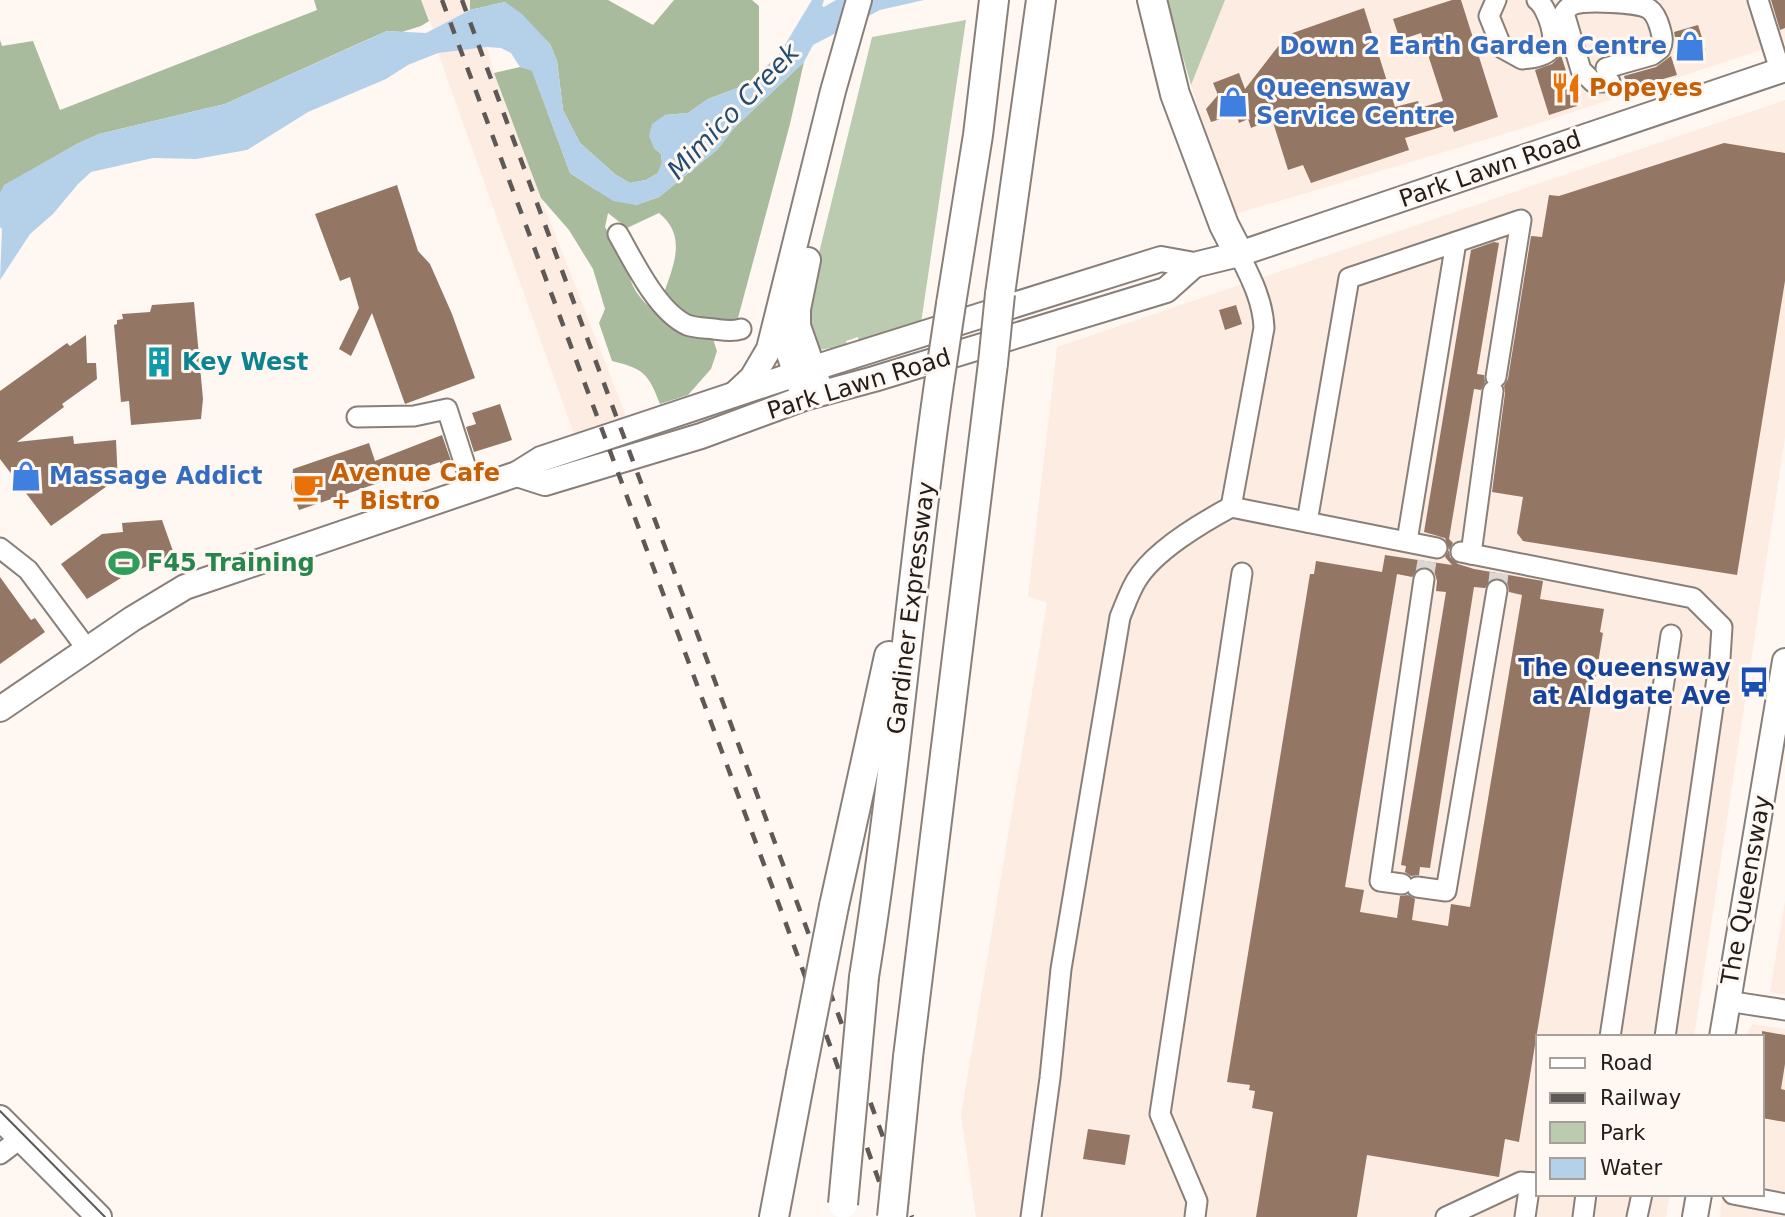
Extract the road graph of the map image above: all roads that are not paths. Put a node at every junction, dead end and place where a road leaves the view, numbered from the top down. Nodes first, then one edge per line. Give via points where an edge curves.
1 (859, 0) edge
2 (873, 0) edge
3 (994, 0) edge
4 (1153, 0) edge
5 (1496, 0) edge
6 (1537, 0) edge
7 (1758, 0) edge
8 (1040, 9) edge
9 (1782, 70) edge
10 (1608, 75) joint
11 (842, 87) junction
12 (618, 234) dead end
13 (1456, 242) junction
14 (1239, 254) junction
15 (1194, 265) junction
16 (785, 287) junction
17 (741, 329) dead end
18 (805, 371) junction
19 (734, 395) junction
20 (813, 396) junction
21 (357, 417) dead end
22 (517, 474) junction
23 (926, 479) junction
24 (473, 490) junction
25 (1231, 508) junction
26 (1307, 522) junction
27 (1407, 541) junction
28 (0, 548) edge
29 (1242, 573) dead end
30 (1499, 575) junction
31 (1671, 635) dead end
32 (87, 649) junction
33 (1785, 666) edge
34 (0, 709) edge
35 (1781, 715) edge
36 (1727, 1001) junction
37 (1785, 1010) edge
38 (1609, 1035) edge
39 (1665, 1035) edge
40 (1722, 1035) edge
41 (0, 1118) edge
42 (20, 1138) junction
43 (0, 1154) edge
44 (1534, 1183) edge
45 (1586, 1196) edge
46 (1642, 1196) edge
47 (1699, 1196) edge
48 (1743, 1196) edge
49 (1785, 1204) edge
50 (843, 1210) edge
51 (93, 1215) edge
52 (774, 1217) edge
53 (891, 1217) edge
54 (1031, 1217) edge
55 (1195, 1217) edge
56 (1446, 1217) edge
57 (1525, 1217) edge
58 (1583, 1217) edge
59 (1637, 1217) edge
60 (1695, 1217) edge

1 - 11 main road
2 - 11 main road
3 - 23 highway, Gardiner Expressway, bridge
4 - 14 highway via 1175,94
5 - 6 street via 1489,16 1502,48 1522,60 1541,55 1554,42 1546,10
7 - 9 street
8 - 53 highway, bridge via 1000,294
9 - 14 main road, Park Lawn Road
10 - 10 street via 1593,82 1581,70 1564,13 1583,4 1647,7 1663,38 1660,50
11 - 16 main road
11 - 18 main road via 798,309
12 - 17 street via 661,302 687,325
13 - 26 street via 1349,278
13 - 27 street
13 - 30 street via 1521,220 1466,553
14 - 15 main road, Park Lawn Road
14 - 25 street via 1260,301 1264,328
15 - 18 main road, Park Lawn Road via 1161,259
15 - 20 main road, Park Lawn Road via 1166,290
16 - 18 main road via 786,345
16 - 19 main road via 769,349 752,379
18 - 19 main road, Park Lawn Road
18 - 20 main road
19 - 22 main road, Park Lawn Road via 541,459
20 - 22 main road, Park Lawn Road via 545,483
21 - 24 street via 414,416 447,409
22 - 24 main road, Park Lawn Road
23 - 50 highway, Gardiner Expressway, bridge via 864,978
23 - 52 highway, bridge via 834,906
24 - 32 main road, Park Lawn Road via 185,587
25 - 26 street
25 - 54 street via 1168,546 1136,579 1120,617 1061,969
26 - 27 street
27 - 30 street via 1429,558 1381,881 1446,891
28 - 32 street via 28,570
29 - 55 street via 1160,1114 1197,1200
30 - 39 street via 1693,598 1722,627
31 - 38 street
32 - 34 main road, Park Lawn Road
33 - 35 main road, The Queensway
35 - 36 main road, The Queensway
36 - 37 street
36 - 40 main road, The Queensway
41 - 42 main road
42 - 43 street
42 - 51 main road
44 - 56 street via 1521,1182
44 - 57 street
45 - 58 street
46 - 59 street
47 - 60 main road
48 - 49 street

